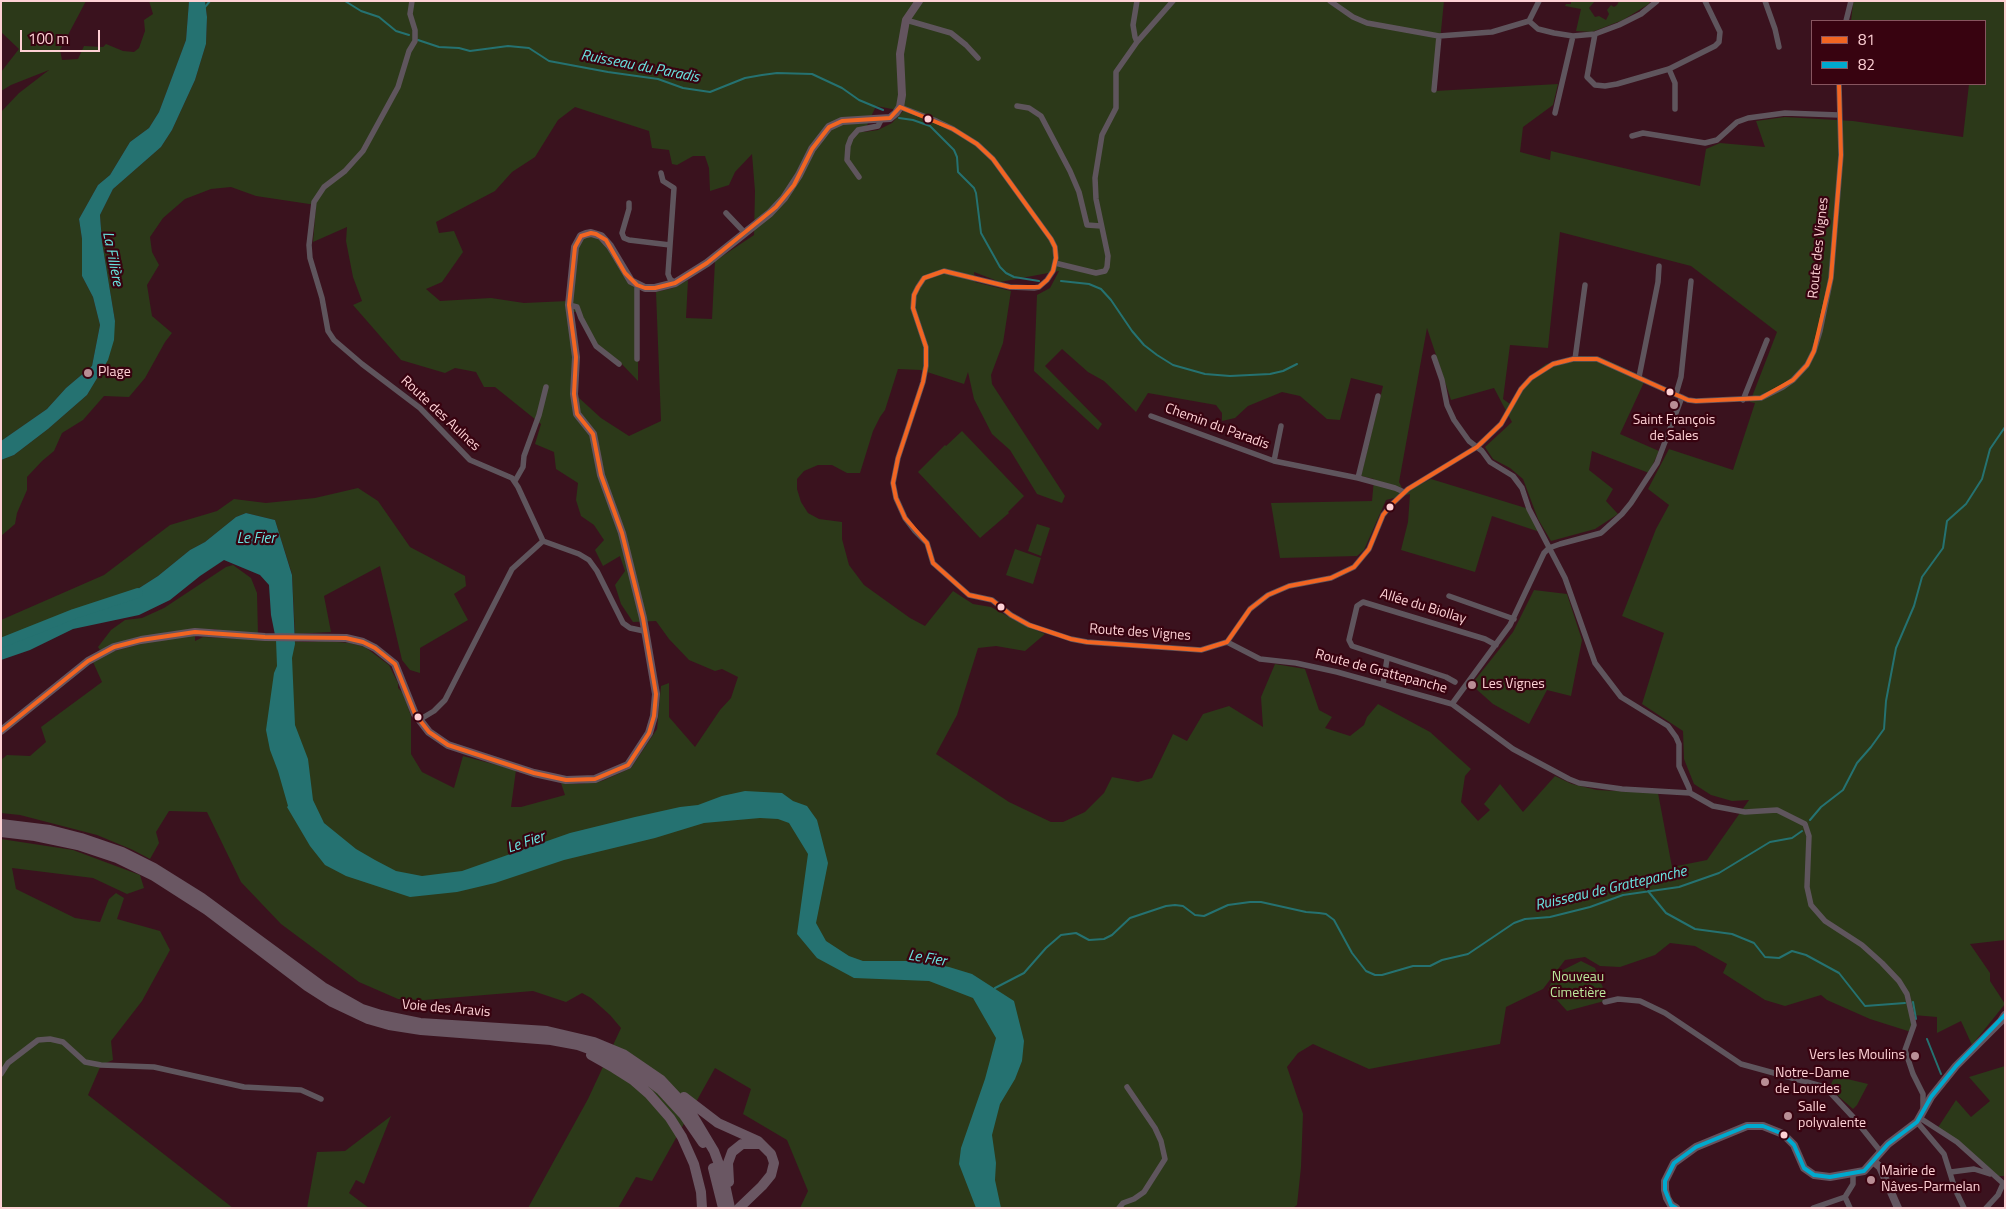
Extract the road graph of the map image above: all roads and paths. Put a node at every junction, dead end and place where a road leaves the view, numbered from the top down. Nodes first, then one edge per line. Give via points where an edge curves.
1 (412, 1) edge
2 (919, 1) edge
3 (1137, 1) edge
4 (1173, 1) edge
5 (1330, 1) edge
6 (1539, 1) edge
7 (1657, 1) edge
8 (1705, 1) edge
9 (1765, 1) edge
10 (1850, 1) edge
11 (906, 20) junction
12 (1846, 20) edge
13 (1529, 21) junction
14 (1595, 34) junction
15 (1439, 36) junction
16 (1573, 36) junction
17 (1137, 42) junction
18 (1779, 47) dead end
19 (978, 58) dead end
20 (1669, 69) junction
21 (1839, 85) edge
22 (1434, 90) dead end
23 (1017, 106) dead end
24 (900, 107) junction
25 (1675, 108) dead end
26 (1556, 112) dead end
27 (1839, 116) junction
28 (881, 120) junction
29 (1632, 136) dead end
30 (661, 173) dead end
31 (859, 177) dead end
32 (629, 203) dead end
33 (726, 213) dead end
34 (1101, 226) junction
35 (745, 232) junction
36 (670, 245) junction
37 (1055, 263) junction
38 (1659, 266) dead end
39 (1691, 281) dead end
40 (675, 282) junction
41 (636, 285) junction
42 (1585, 285) dead end
43 (569, 305) junction
44 (1767, 340) dead end
45 (1434, 357) dead end
46 (637, 359) dead end
47 (1575, 359) junction
48 (619, 364) dead end
49 (1639, 377) junction
50 (546, 387) dead end
51 (1679, 395) junction
52 (1378, 396) dead end
53 (1742, 400) junction
54 (1151, 416) dead end
55 (1281, 426) dead end
56 (1477, 446) junction
57 (1274, 461) junction
58 (1358, 478) junction
59 (515, 481) junction
60 (1404, 492) junction
61 (543, 541) junction
62 (1549, 548) junction
63 (1449, 596) dead end
64 (1514, 619) junction
65 (644, 631) junction
66 (1227, 642) junction
67 (1496, 645) junction
68 (1387, 659) junction
69 (1455, 682) dead end
70 (1383, 684) junction
71 (1452, 704) junction
72 (419, 720) junction
73 (1, 731) edge
74 (1690, 794) junction
75 (1, 824) edge
76 (1, 832) edge
77 (1606, 1002) dead end
78 (2005, 1015) edge
79 (539, 1038) junction
80 (1, 1074) edge
81 (661, 1080) junction
82 (1127, 1086) dead end
83 (321, 1099) dead end
84 (1920, 1117) junction
85 (763, 1145) junction
86 (1881, 1152) junction
87 (1873, 1162) junction
88 (1951, 1172) junction
89 (1853, 1174) junction
90 (2001, 1180) edge
91 (1845, 1197) junction
92 (1996, 1197) junction
93 (2005, 1197) edge
94 (742, 1205) edge
95 (702, 1208) edge
96 (723, 1208) edge
97 (731, 1208) edge
98 (1119, 1208) edge
99 (1676, 1208) edge
100 (1813, 1208) edge
101 (1850, 1208) edge
102 (1898, 1208) edge
103 (1964, 1208) edge
104 (1986, 1208) edge

1 - 59 street, Route des Aulnes via 410,14 415,41 409,50 398,87 363,151 324,187 314,202 309,252 330,335 342,349 420,408 470,460
2 - 11 street
3 - 17 street via 1133,25
4 - 17 street
5 - 15 street via 1367,22
6 - 13 street
7 - 14 street via 1628,21
8 - 20 street via 1720,32 1719,42
9 - 18 street
10 - 12 street
11 - 19 street via 951,33
11 - 24 street via 900,54
13 - 15 street via 1492,32
13 - 16 street via 1542,30
14 - 16 street
14 - 20 street via 1587,77 1595,85 1616,84
15 - 22 street
16 - 26 street
17 - 34 street via 1116,72 1116,108 1101,140 1094,188
20 - 25 street via 1676,83
21 - 27 street, Route des Vignes
23 - 34 street via 1041,116 1079,192 1087,225
24 - 28 street via 890,118
24 - 37 street via 953,129 994,159 1051,239 1055,247
27 - 29 street via 1785,113 1748,118 1737,122 1717,140 1705,143 1643,133
27 - 53 street, Route des Vignes via 1841,155 1834,254 1814,350 1807,365 1783,387 1761,398
28 - 31 street via 878,126 858,130 850,138 847,160
28 - 35 street via 842,121 829,127 812,148 784,198
30 - 36 street via 662,181 674,188
32 - 36 street via 622,233 624,238
33 - 35 street
34 - 37 street via 1108,256 1105,271 1096,273
35 - 40 street via 707,263
36 - 40 street via 668,274
37 - 66 street, Route des Vignes via 1047,280 1034,288 1010,287 944,271 921,281 914,295 913,308 926,347 926,366 894,476 894,490 901,510 927,543 933,563 969,595 992,600 1029,625 1087,642 1190,650 1209,649
38 - 49 street
39 - 51 street
40 - 41 street via 655,288
41 - 43 street via 606,240 596,234 586,234 574,247
41 - 46 street
42 - 47 street
43 - 48 street via 577,307 596,346
43 - 65 street via 576,357 574,394 577,414 593,434 601,475 635,581
44 - 53 street
45 - 56 street via 1450,413 1469,441
47 - 49 street, Route des Vignes via 1597,359
47 - 56 street, Route des Vignes via 1553,364 1531,378 1501,424
49 - 51 street, Route des Vignes
50 - 59 street via 523,467
51 - 53 street, Route des Vignes via 1696,401
51 - 62 street via 1657,463 1632,503 1601,532
52 - 58 street
54 - 57 street, Chemin du Paradis
55 - 57 street, Chemin du Paradis
56 - 60 street, Route des Vignes
56 - 62 street via 1490,462 1518,482
57 - 58 street, Chemin du Paradis
58 - 60 street, Chemin du Paradis
59 - 61 street
60 - 66 street, Route des Vignes via 1386,510 1372,543 1354,567 1331,578 1289,586 1268,594 1250,609
61 - 65 street via 590,560 623,623
61 - 72 street via 512,568 445,700 434,712
62 - 64 street via 1540,560
62 - 74 street via 1565,578 1595,662 1621,697 1661,720 1672,731 1679,744 1679,766
63 - 64 street
64 - 67 street
65 - 72 street via 656,694 650,734 628,764 595,779 566,780 448,746
66 - 70 street, Route de Grattepanche via 1260,659 1296,663
67 - 68 street, Allée du Biollay via 1361,602 1357,606 1350,643
67 - 71 street
68 - 69 street
68 - 70 street
70 - 71 street, Route de Grattepanche
71 - 74 street, Route de Grattepanche via 1513,749 1569,779 1598,786
72 - 73 street via 396,664 369,644 351,638 265,637 212,632 179,633 102,652 76,669
74 - 84 street via 1722,808 1746,812 1777,810 1803,822 1809,842 1808,894 1811,905 1825,921 1862,945 1882,963 1907,994 1914,1024 1905,1050 1924,1098
75 - 81 highway, Voie des Aravis via 76,836 144,862 202,898 323,987 362,1009 420,1023 573,1036 623,1054
76 - 79 highway, Voie des Aravis via 78,845 117,858 154,876 207,910 307,986 368,1019 421,1030
77 - 86 street via 1618,999 1646,1004 1741,1064 1825,1087
78 - 84 street via 1956,1066 1931,1097
79 - 95 highway via 605,1062 649,1094 670,1118 691,1155
79 - 96 highway, Voie des Aravis via 605,1054 661,1090 701,1140 716,1177
80 - 83 street via 8,1063 38,1040 62,1042 85,1062 154,1067 244,1086 301,1090
81 - 85 highway via 713,1120
81 - 97 highway, Voie des Aravis via 683,1101 703,1131 723,1175
82 - 98 street via 1155,1128 1165,1159 1144,1192
84 - 86 street
84 - 88 street via 1944,1154
84 - 90 street via 1957,1142
85 - 94 highway via 773,1158 772,1172
85 - 97 highway via 742,1144 731,1154 728,1170
86 - 87 street
87 - 89 street via 1864,1172
87 - 102 street via 1880,1167
88 - 90 street via 1974,1169
88 - 103 street
89 - 91 street via 1853,1184
89 - 99 street via 1830,1178 1814,1175 1804,1168 1794,1145 1783,1134 1763,1126 1747,1126 1696,1147 1674,1163 1665,1181 1665,1190 1666,1198
90 - 92 street
91 - 100 street
91 - 101 street
92 - 93 street
92 - 104 street

